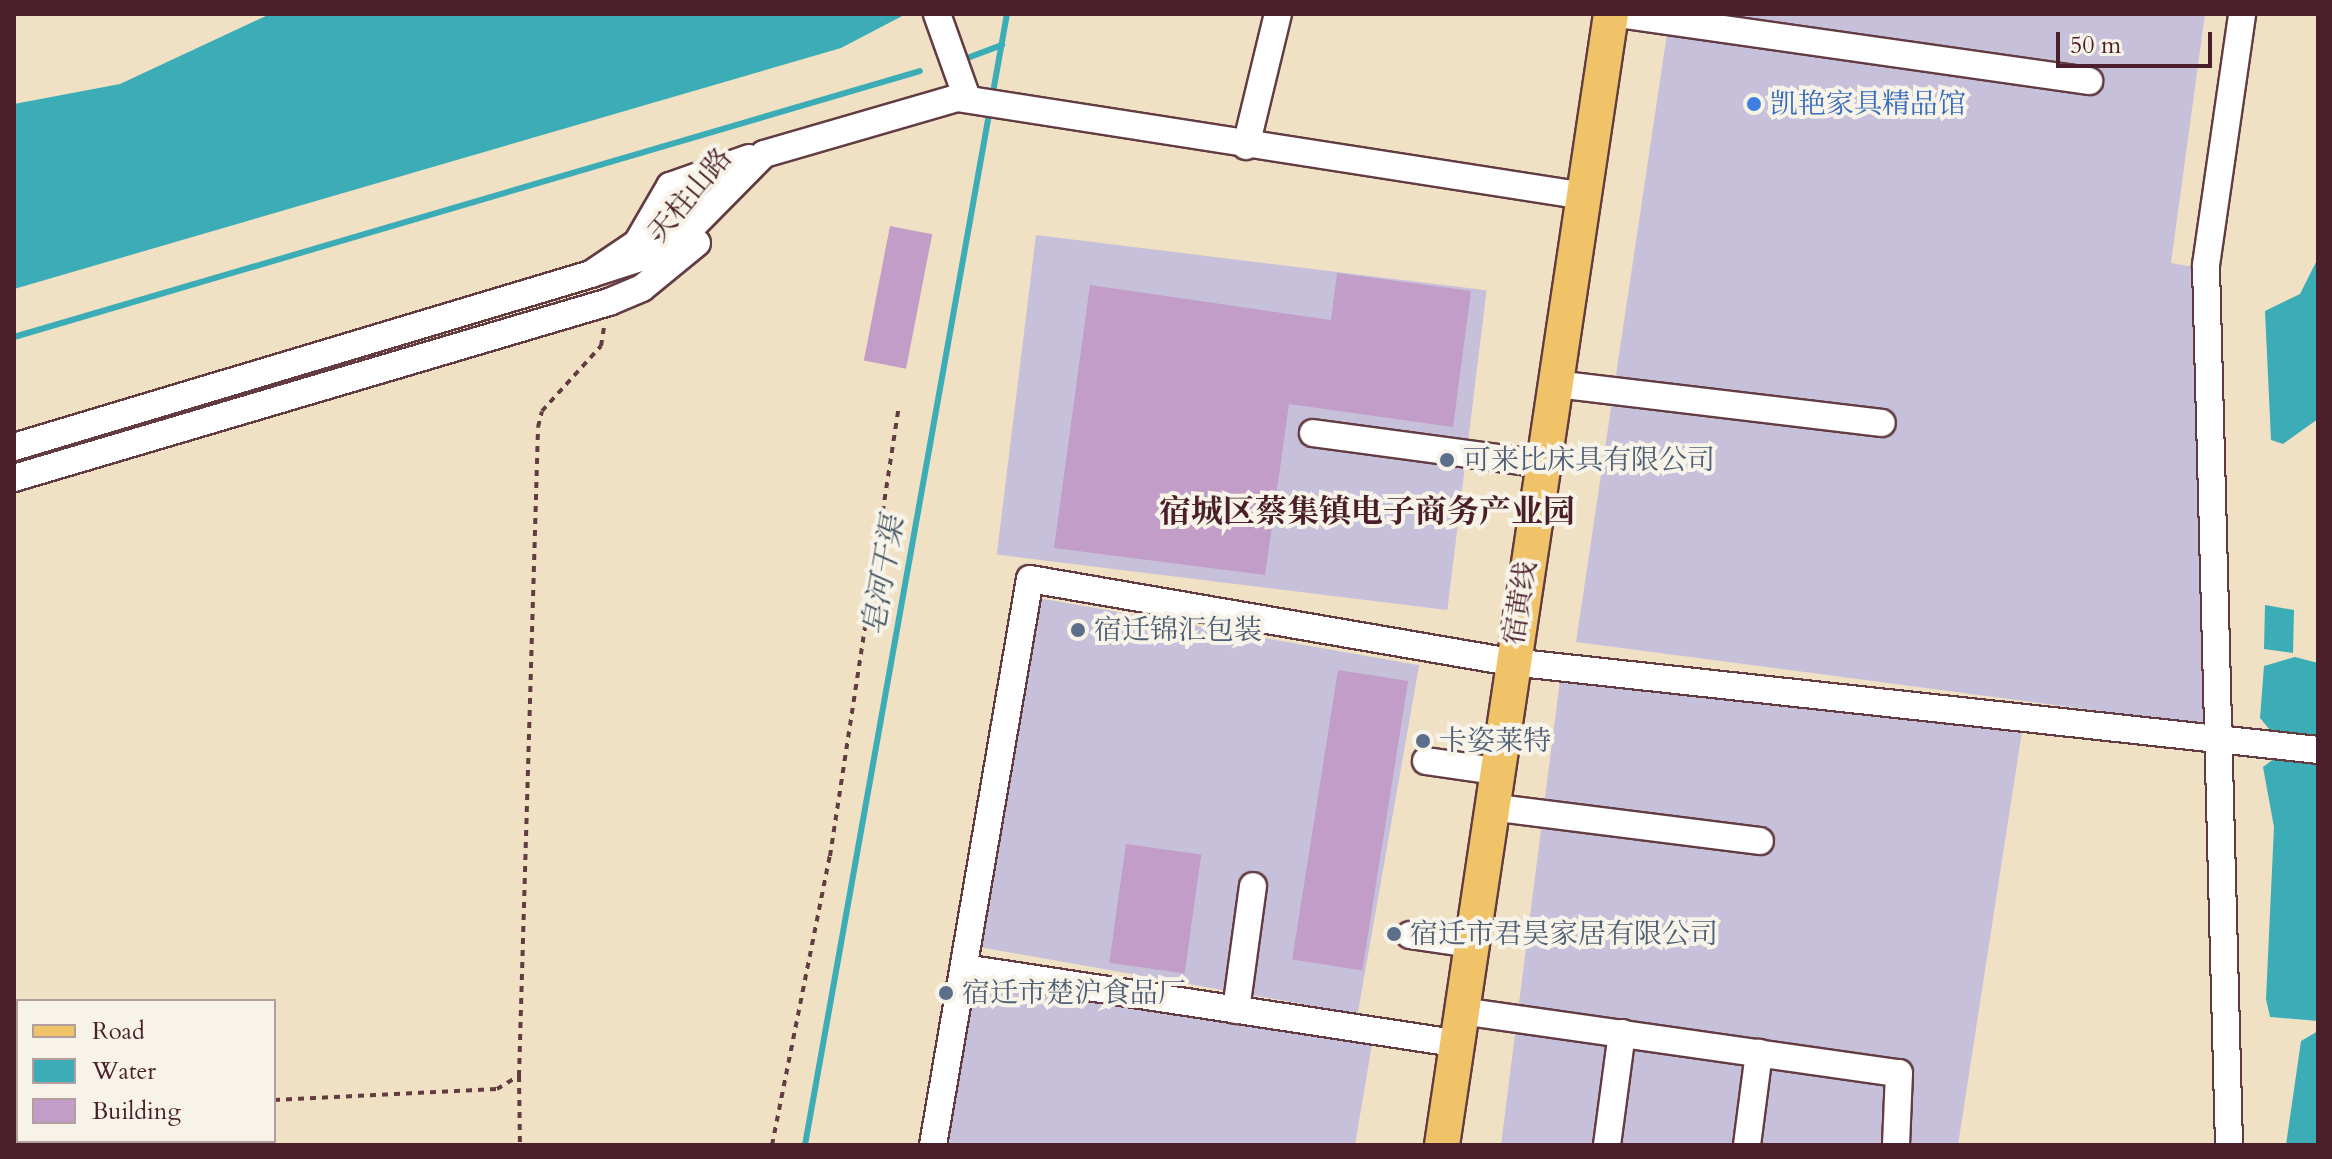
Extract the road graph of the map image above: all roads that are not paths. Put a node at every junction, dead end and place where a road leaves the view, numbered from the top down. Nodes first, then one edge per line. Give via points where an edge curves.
1 (937, 14) edge
2 (1278, 14) edge
3 (1611, 14) edge
4 (1618, 14) edge
5 (2242, 14) edge
6 (2089, 81) dead end
7 (971, 100) junction
8 (1246, 146) junction
9 (764, 154) junction
10 (1585, 196) junction
11 (591, 274) junction
12 (1555, 384) junction
13 (1882, 423) dead end
14 (1313, 433) dead end
15 (14, 447) edge
16 (1542, 464) junction
17 (14, 478) edge
18 (1511, 662) junction
19 (2219, 741) junction
20 (2318, 750) edge
21 (1426, 761) dead end
22 (1495, 771) junction
23 (1490, 807) junction
24 (1760, 841) dead end
25 (1253, 886) dead end
26 (1410, 935) dead end
27 (1471, 944) junction
28 (964, 968) junction
29 (1236, 1010) junction
30 (1459, 1027) junction
31 (1622, 1033) junction
32 (1759, 1053) junction
33 (933, 1145) edge
34 (1442, 1145) edge
35 (1607, 1145) edge
36 (1747, 1145) edge
37 (1896, 1145) edge
38 (2229, 1145) edge

1 - 7 street
2 - 8 street
3 - 10 main road, 宿黄线
4 - 6 street
5 - 19 street via 2206,265
7 - 8 street via 1020,113
7 - 9 street
8 - 10 street
9 - 11 street via 671,248
9 - 11 street, 天柱山路 via 670,186 637,243
9 - 17 street, 天柱山路 via 678,263 600,305
10 - 12 main road, 宿黄线
11 - 15 street, 天柱山路
12 - 13 street
12 - 16 main road, 宿黄线
14 - 16 street
16 - 18 main road, 宿黄线
18 - 19 street
18 - 22 main road, 宿黄线
18 - 28 street via 1030,579
19 - 20 street
19 - 38 street
21 - 22 street
22 - 23 main road, 宿黄线
23 - 24 street
23 - 27 main road, 宿黄线
25 - 29 street
26 - 27 street
27 - 30 main road, 宿黄线
28 - 29 street
28 - 33 street
29 - 30 street
30 - 31 street
30 - 34 main road, 宿黄线
31 - 32 street
31 - 35 street
32 - 36 street
32 - 37 street via 1899,1073

